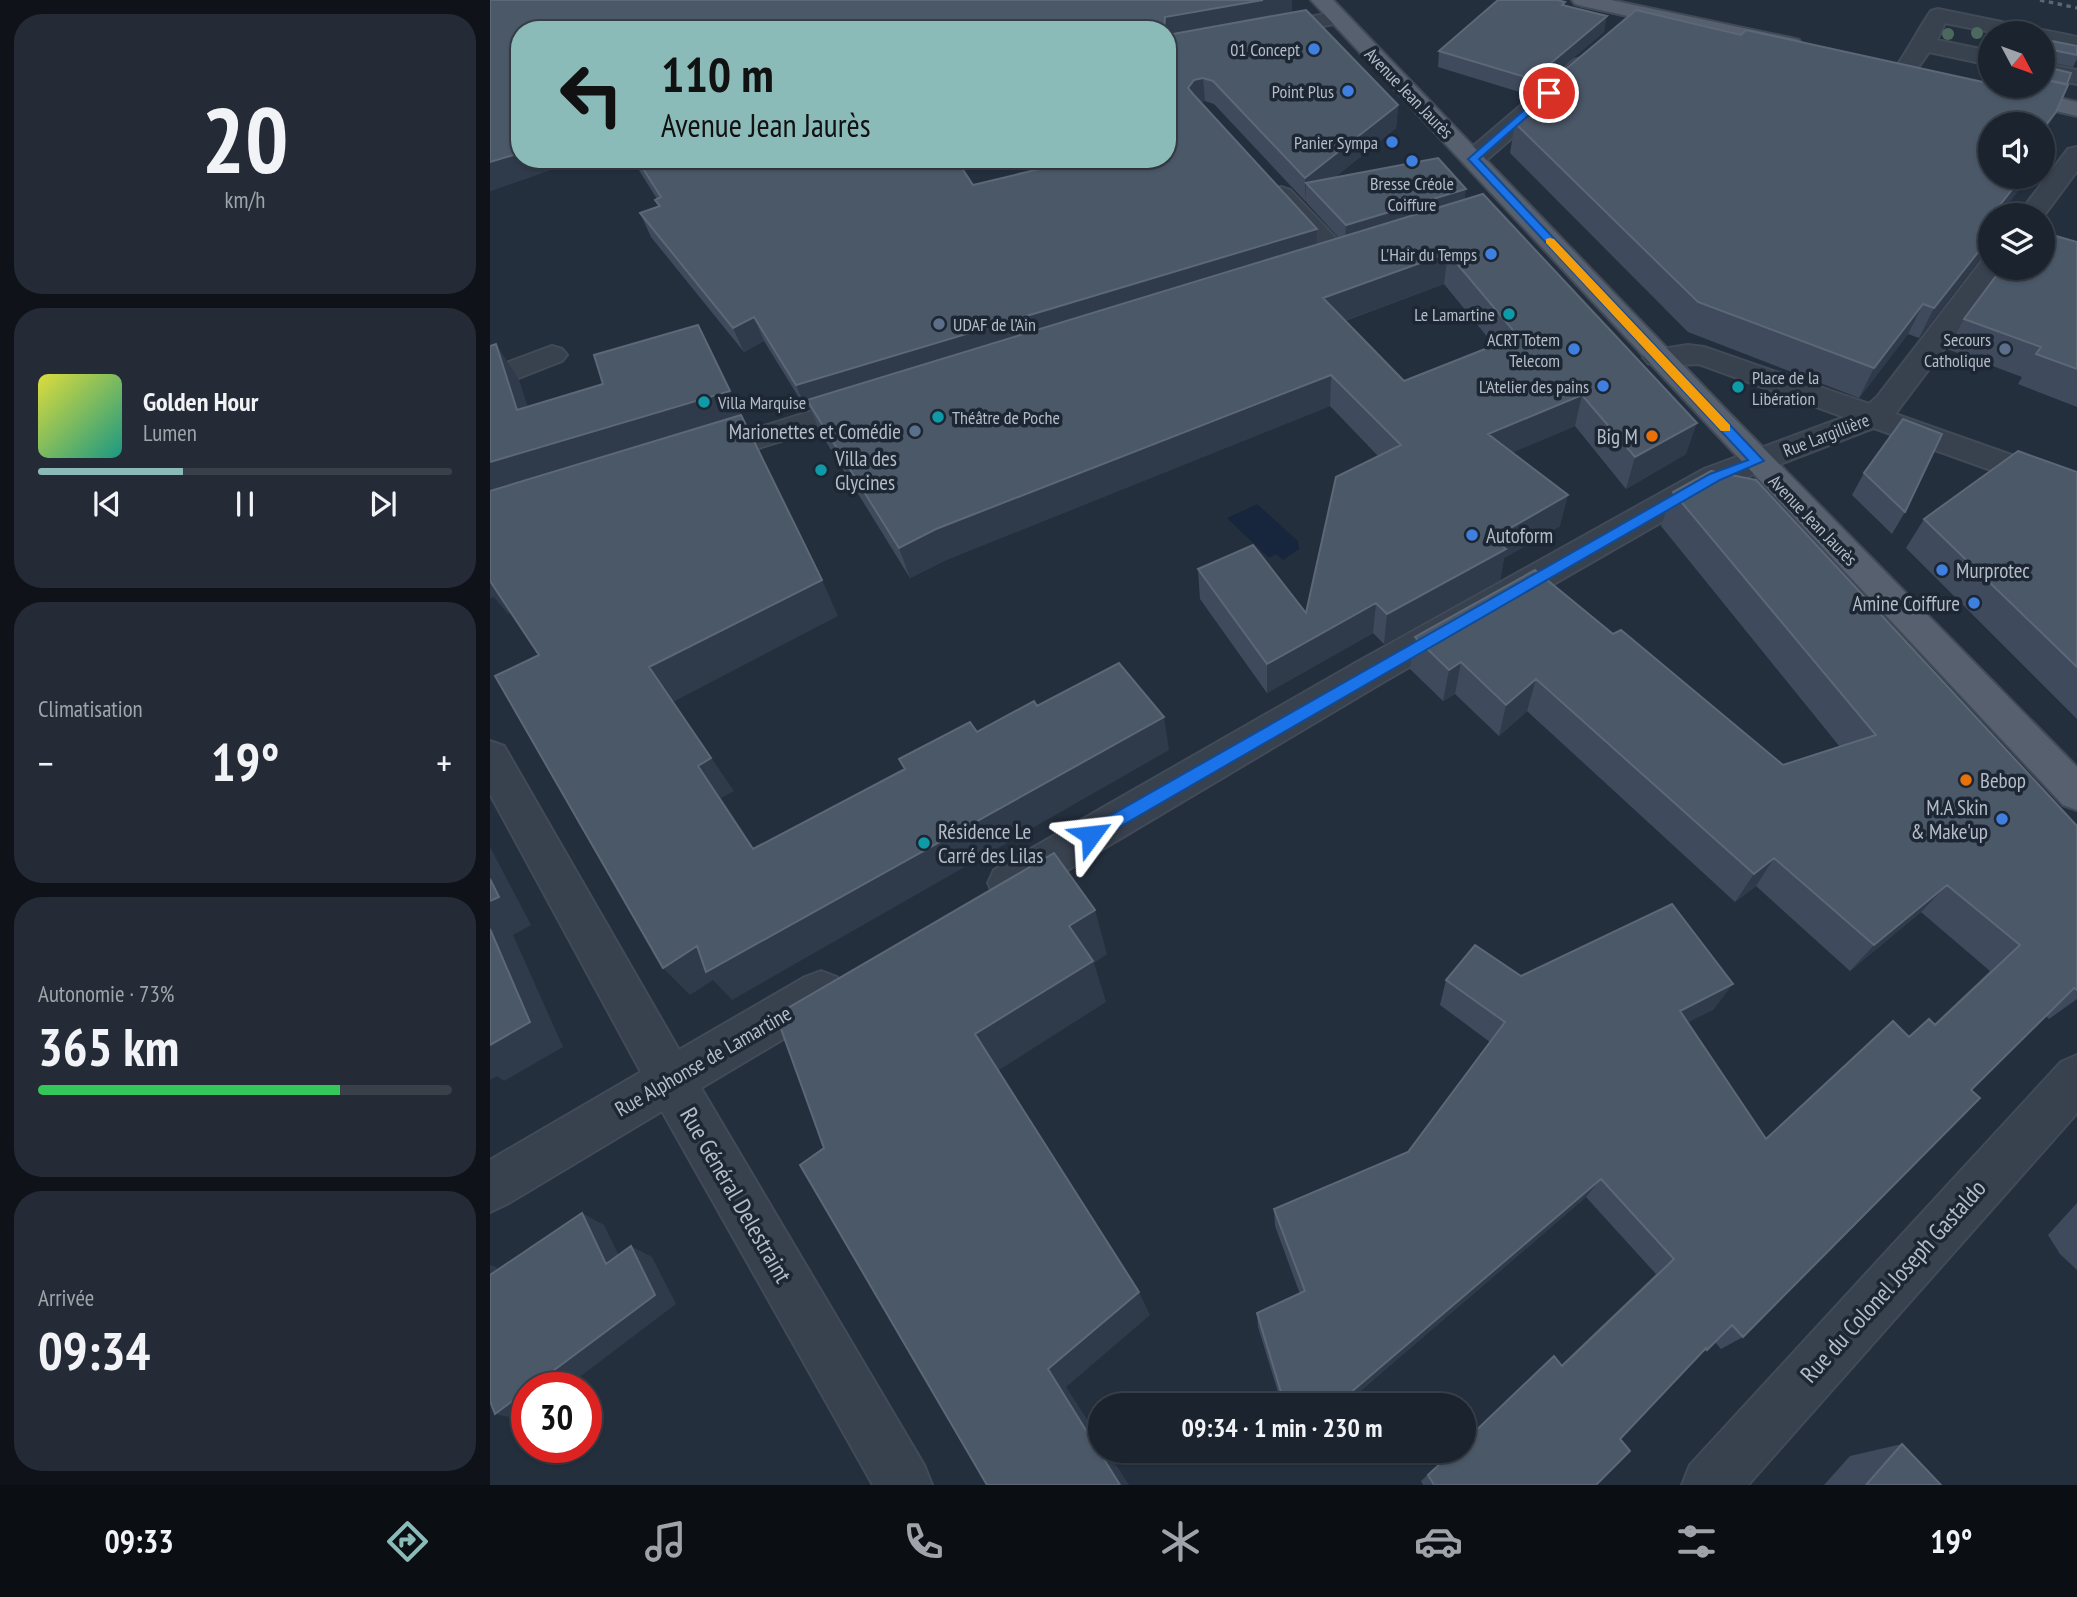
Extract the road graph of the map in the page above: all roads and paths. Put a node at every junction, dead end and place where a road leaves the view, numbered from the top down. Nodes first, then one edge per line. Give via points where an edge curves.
1 (1582, 0) edge
2 (1329, 9) edge
3 (1978, 23) edge
4 (2055, 40) edge
5 (1924, 44) junction
6 (2077, 44) edge
7 (1176, 47) edge
8 (1812, 50) edge
9 (1595, 53) edge
10 (1978, 55) edge
11 (1907, 70) edge
12 (2055, 72) edge
13 (2077, 77) edge
14 (2028, 98) edge
15 (2077, 109) edge
16 (2077, 154) edge
17 (1473, 159) junction
18 (1267, 179) edge
19 (2040, 203) edge
20 (1339, 257) edge
21 (1982, 280) edge
22 (552, 355) dead end
23 (1658, 357) junction
24 (490, 380) edge
25 (896, 395) edge
26 (1873, 417) junction
27 (1757, 461) junction
28 (674, 464) edge
29 (2077, 490) edge
30 (490, 757) edge
31 (2077, 793) edge
32 (979, 900) edge
33 (848, 976) edge
34 (2077, 1078) edge
35 (670, 1080) junction
36 (490, 1187) edge
37 (904, 1485) edge
38 (1710, 1485) edge

1 - 8 main road via 1634,20
2 - 7 street
2 - 17 main road, Avenue Jean Jaurès
3 - 5 street via 1938,15
4 - 6 street
5 - 10 street
5 - 11 street
9 - 17 street
12 - 13 street
14 - 15 main road
16 - 19 street
17 - 23 main road, Avenue Jean Jaurès via 1501,207
18 - 20 street
21 - 26 street, Rue Largillière via 1888,404
22 - 24 street
23 - 26 street via 1704,356
23 - 27 main road, Avenue Jean Jaurès
25 - 28 street
26 - 27 street, Rue Largillière
26 - 29 street
27 - 31 main road, Avenue Jean Jaurès
27 - 32 street via 1715,477
30 - 35 street, Rue Général Delestraint
33 - 35 street, Rue Alphonse de Lamartine
34 - 38 street, Rue du Colonel Joseph Gastaldo
35 - 36 street, Rue Alphonse de Lamartine
35 - 37 street, Rue Général Delestraint

